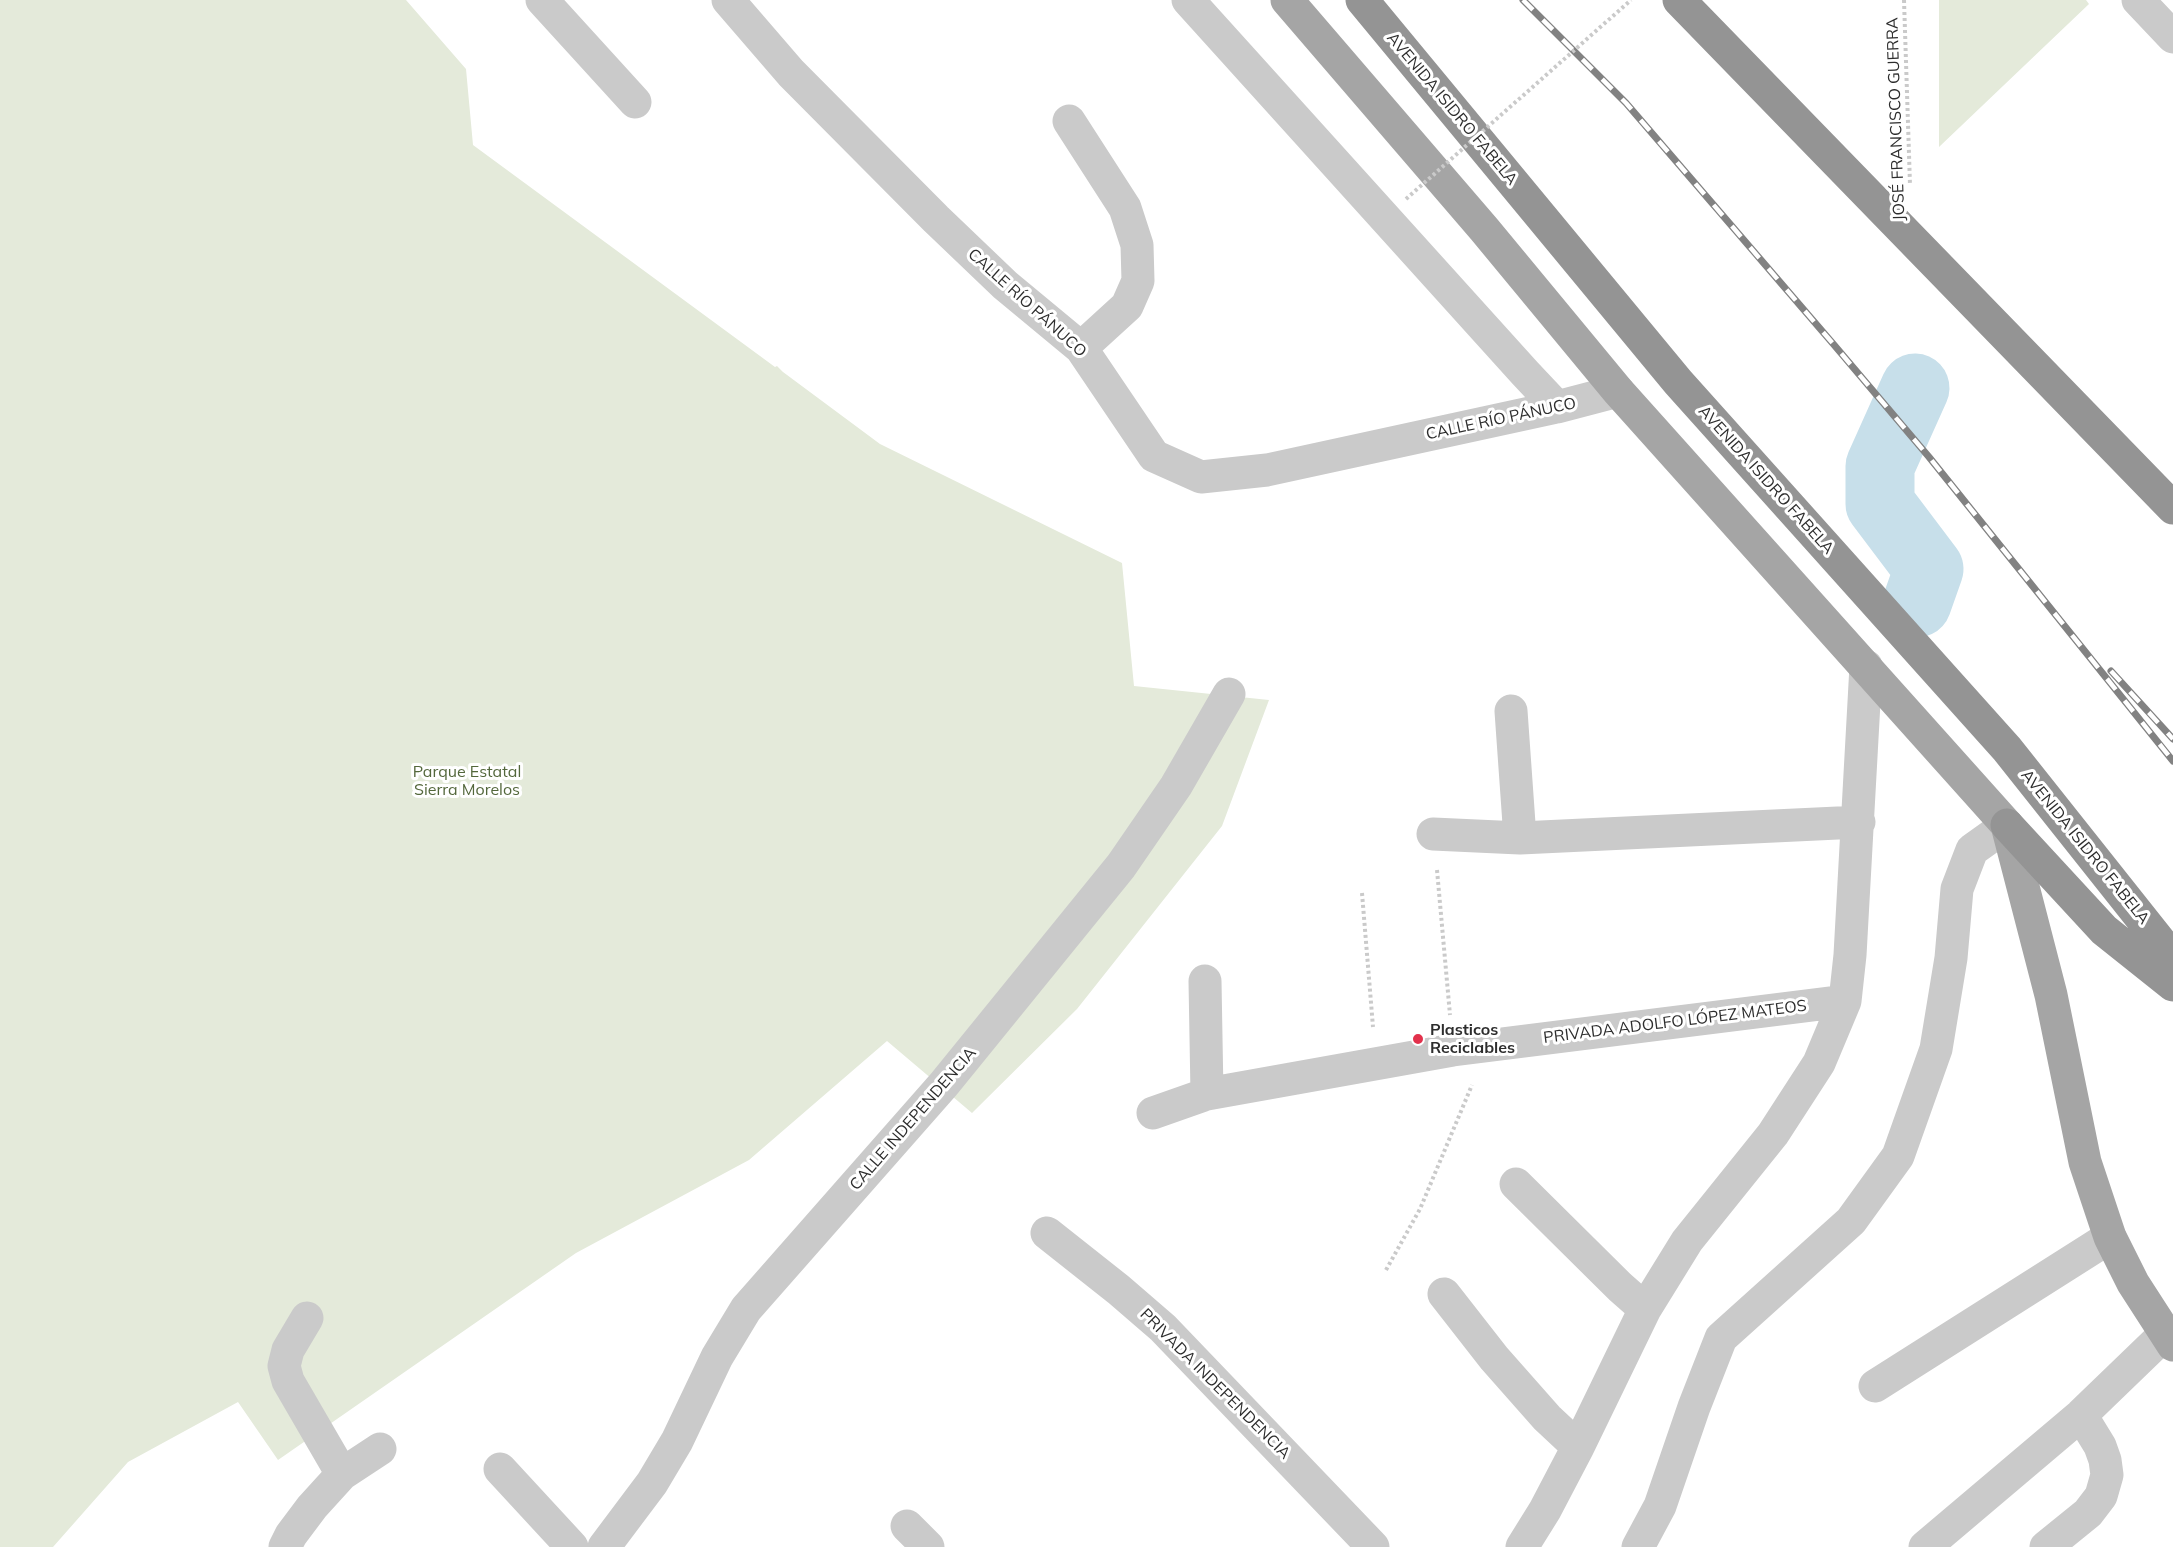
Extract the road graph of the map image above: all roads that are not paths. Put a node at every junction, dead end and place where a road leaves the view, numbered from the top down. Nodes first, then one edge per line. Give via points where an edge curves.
1 (542, 0) edge
2 (728, 0) edge
3 (1188, 0) edge
4 (1287, 0) edge
5 (1362, 0) edge
6 (1678, 0) edge
7 (2138, 0) edge
8 (2173, 37) edge
9 (635, 102) dead end
10 (1069, 121) dead end
11 (1082, 348) junction
12 (1618, 391) junction
13 (1557, 407) junction
14 (2173, 507) edge
15 (1866, 666) junction
16 (1229, 694) dead end
17 (1511, 711) dead end
18 (1859, 822) junction
19 (2007, 825) junction
20 (1433, 834) road end
21 (1520, 838) junction
22 (2173, 958) edge
23 (1205, 981) dead end
24 (2173, 985) edge
25 (1845, 1001) junction
26 (1207, 1094) junction
27 (1153, 1113) dead end
28 (1516, 1184) dead end
29 (1047, 1233) dead end
30 (2110, 1237) junction
31 (1444, 1294) dead end
32 (1645, 1309) junction
33 (307, 1318) dead end
34 (2169, 1340) edge
35 (1875, 1386) dead end
36 (2080, 1415) junction
37 (1578, 1447) junction
38 (380, 1449) dead end
39 (500, 1469) dead end
40 (342, 1474) junction
41 (285, 1547) edge
42 (572, 1547) edge
43 (604, 1547) edge
44 (1373, 1547) edge
45 (1522, 1547) edge
46 (1638, 1547) edge
47 (1925, 1547) edge
48 (2046, 1547) edge

1 - 9 street
2 - 11 street, CALLE RÍO PÁNUCO via 791,73 936,219 1005,285
3 - 13 street
4 - 12 main road
5 - 22 highway, AVENIDA ISIDRO FABELA via 1678,382 2007,749
6 - 14 highway
7 - 8 street
10 - 11 street via 1125,208 1137,245 1138,281 1126,306
11 - 13 street, CALLE RÍO PÁNUCO via 1154,456 1200,477 1268,470
12 - 13 street, CALLE RÍO PÁNUCO
12 - 15 main road
15 - 18 street
15 - 19 main road
16 - 43 street, CALLE INDEPENDENCIA via 1176,786 1121,866 944,1084 747,1310 717,1357 652,1483
17 - 21 street
18 - 21 street
18 - 25 street
19 - 24 highway via 2104,930
19 - 30 main road via 2051,994 2085,1162
19 - 46 street via 1972,850 1957,889 1951,958 1936,1049 1898,1155 1851,1221 1720,1338 1660,1506
20 - 21 street
23 - 26 street
25 - 26 street, PRIVADA ADOLFO LÓPEZ MATEOS via 1454,1050
25 - 32 street via 1820,1063 1773,1134 1687,1241
26 - 27 street, PRIVADA ADOLFO LÓPEZ MATEOS
28 - 32 street
29 - 44 street, PRIVADA INDEPENDENCIA via 1163,1328
30 - 34 main road
30 - 35 street
31 - 37 street via 1494,1358
32 - 37 street
33 - 40 street via 288,1350 284,1366 288,1381
34 - 36 street
36 - 47 street
36 - 48 street via 2100,1446 2107,1475 2101,1496 2088,1513
37 - 45 street
38 - 40 street
39 - 42 street
40 - 41 street via 312,1507

